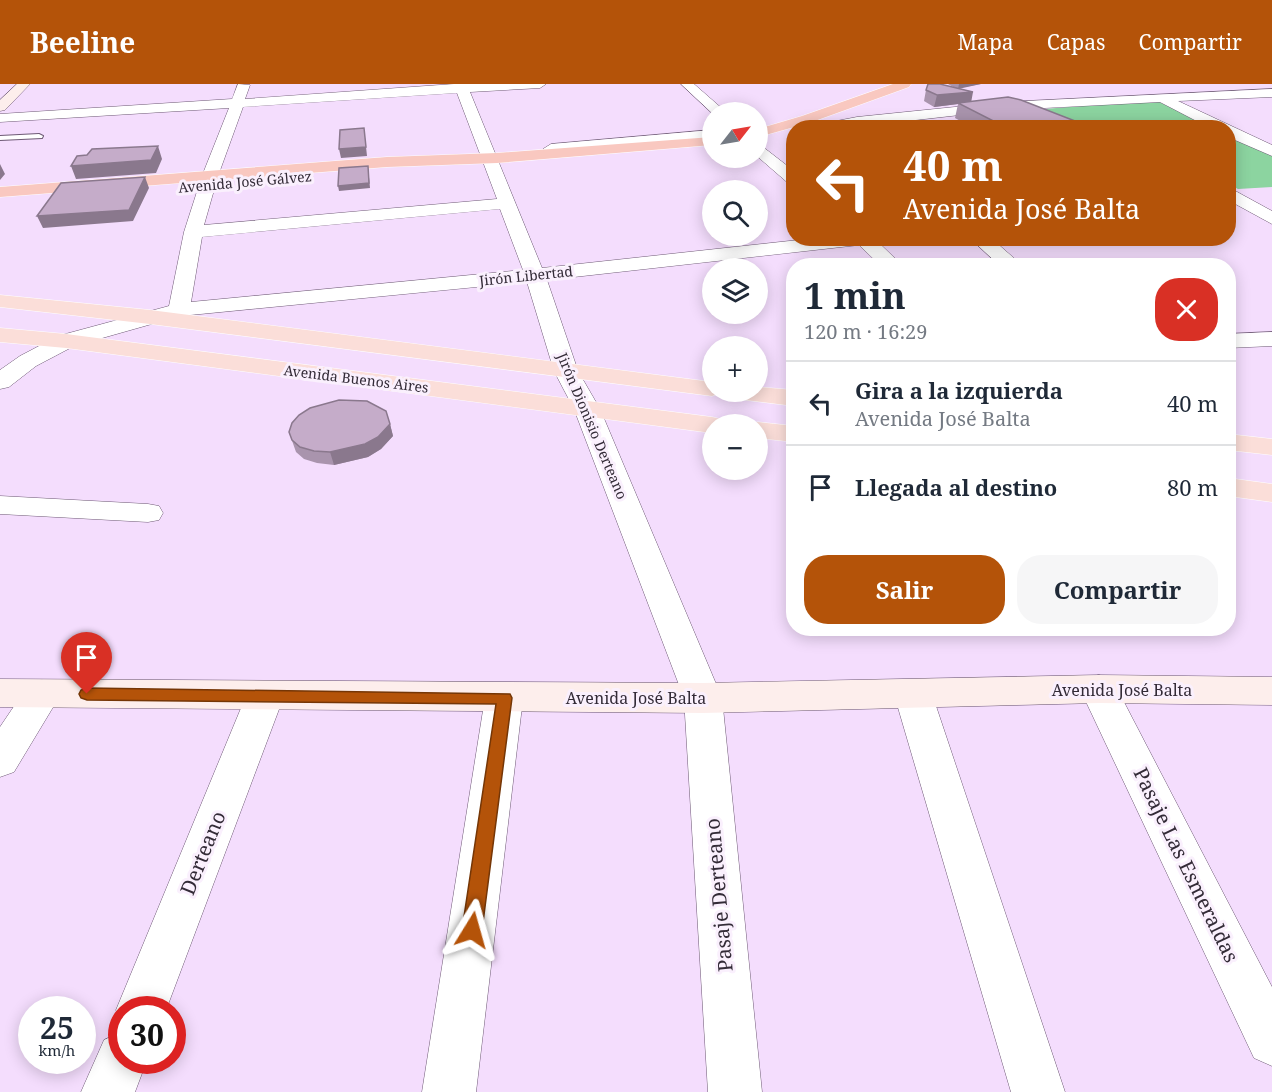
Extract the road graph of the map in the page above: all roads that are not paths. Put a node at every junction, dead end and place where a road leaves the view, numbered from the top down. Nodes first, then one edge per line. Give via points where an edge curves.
1 (24, 84) edge
2 (244, 84) edge
3 (540, 84) edge
4 (687, 84) edge
5 (905, 84) edge
6 (1125, 84) edge
7 (462, 86) edge
8 (1271, 93) edge
9 (1159, 97) junction
10 (708, 102) edge
11 (238, 105) junction
12 (0, 107) edge
13 (0, 118) edge
14 (804, 120) edge
15 (867, 120) edge
16 (1206, 120) edge
17 (786, 125) edge
18 (768, 130) edge
19 (702, 135) edge
20 (1236, 135) edge
21 (39, 136) dead end
22 (0, 138) edge
23 (702, 142) edge
24 (1272, 151) edge
25 (494, 158) junction
26 (768, 158) edge
27 (786, 173) edge
28 (209, 181) junction
29 (0, 192) edge
30 (1236, 197) edge
31 (1272, 197) edge
32 (1236, 199) edge
33 (0, 202) edge
34 (508, 203) junction
35 (1272, 219) edge
36 (193, 232) junction
37 (802, 246) edge
38 (873, 246) edge
39 (989, 246) edge
40 (885, 258) edge
41 (1003, 258) edge
42 (535, 275) junction
43 (0, 301) edge
44 (179, 310) junction
45 (150, 317) junction
46 (0, 335) edge
47 (1272, 339) edge
48 (66, 341) junction
49 (1236, 341) edge
50 (566, 371) junction
51 (0, 382) edge
52 (702, 388) edge
53 (768, 395) edge
54 (786, 397) edge
55 (587, 409) junction
56 (702, 423) edge
57 (768, 431) edge
58 (786, 433) edge
59 (1236, 443) edge
60 (1272, 447) edge
61 (1236, 489) edge
62 (1272, 493) edge
63 (0, 505) edge
64 (148, 513) dead end
65 (1099, 689) junction
66 (1272, 691) edge
67 (0, 693) edge
68 (42, 694) junction
69 (913, 694) junction
70 (265, 696) junction
71 (504, 698) junction
72 (703, 698) junction
73 (0, 760) edge
74 (147, 996) edge
75 (1272, 1040) edge
76 (115, 1074) edge
77 (108, 1092) edge
78 (450, 1092) edge
79 (735, 1092) edge
80 (1038, 1092) edge

1 - 12 main road
2 - 11 street
3 - 7 street
4 - 10 street
5 - 14 highway
6 - 9 street
7 - 11 street
7 - 25 street, Jirón Dionisio Derteano
8 - 9 street
9 - 15 street via 1004,106
9 - 16 street
11 - 13 street
11 - 28 street
17 - 18 highway
19 - 25 street via 517,152
20 - 24 street
21 - 22 lane
23 - 25 highway, Avenida José Gálvez
25 - 28 highway, Avenida José Gálvez via 387,162
25 - 34 street, Jirón Dionisio Derteano
26 - 27 street
28 - 29 highway, Avenida José Gálvez
28 - 33 highway, Avenida José Gálvez
28 - 36 street
30 - 31 street
32 - 35 street
34 - 36 street
34 - 42 street, Jirón Dionisio Derteano
36 - 44 street
37 - 42 street, Jirón Libertad
38 - 40 street
39 - 41 street
42 - 44 street, Jirón Libertad
42 - 50 street, Jirón Dionisio Derteano
43 - 45 main road
44 - 45 street, Jirón Libertad
45 - 48 street, Jirón Libertad
45 - 50 main road
46 - 48 main road, Avenida Buenos Aires
47 - 49 street
48 - 51 street, Jirón Libertad via 28,361
48 - 55 main road, Avenida Buenos Aires
50 - 52 main road
50 - 55 street, Jirón Dionisio Derteano
53 - 54 main road
55 - 56 main road, Avenida Buenos Aires
55 - 72 street, Jirón Dionisio Derteano
57 - 58 main road
59 - 60 main road
61 - 62 main road
63 - 64 street
65 - 66 main road, Avenida José Balta
65 - 69 main road, Avenida José Balta
65 - 75 street, Pasaje Las Esmeraldas
67 - 68 main road, Avenida José Balta
68 - 70 main road, Avenida José Balta
68 - 73 street
69 - 72 main road, Avenida José Balta
69 - 80 street
70 - 71 main road, Avenida José Balta
70 - 74 street, Derteano
71 - 72 main road, Avenida José Balta
71 - 78 street
72 - 79 street, Pasaje Derteano
76 - 77 street

